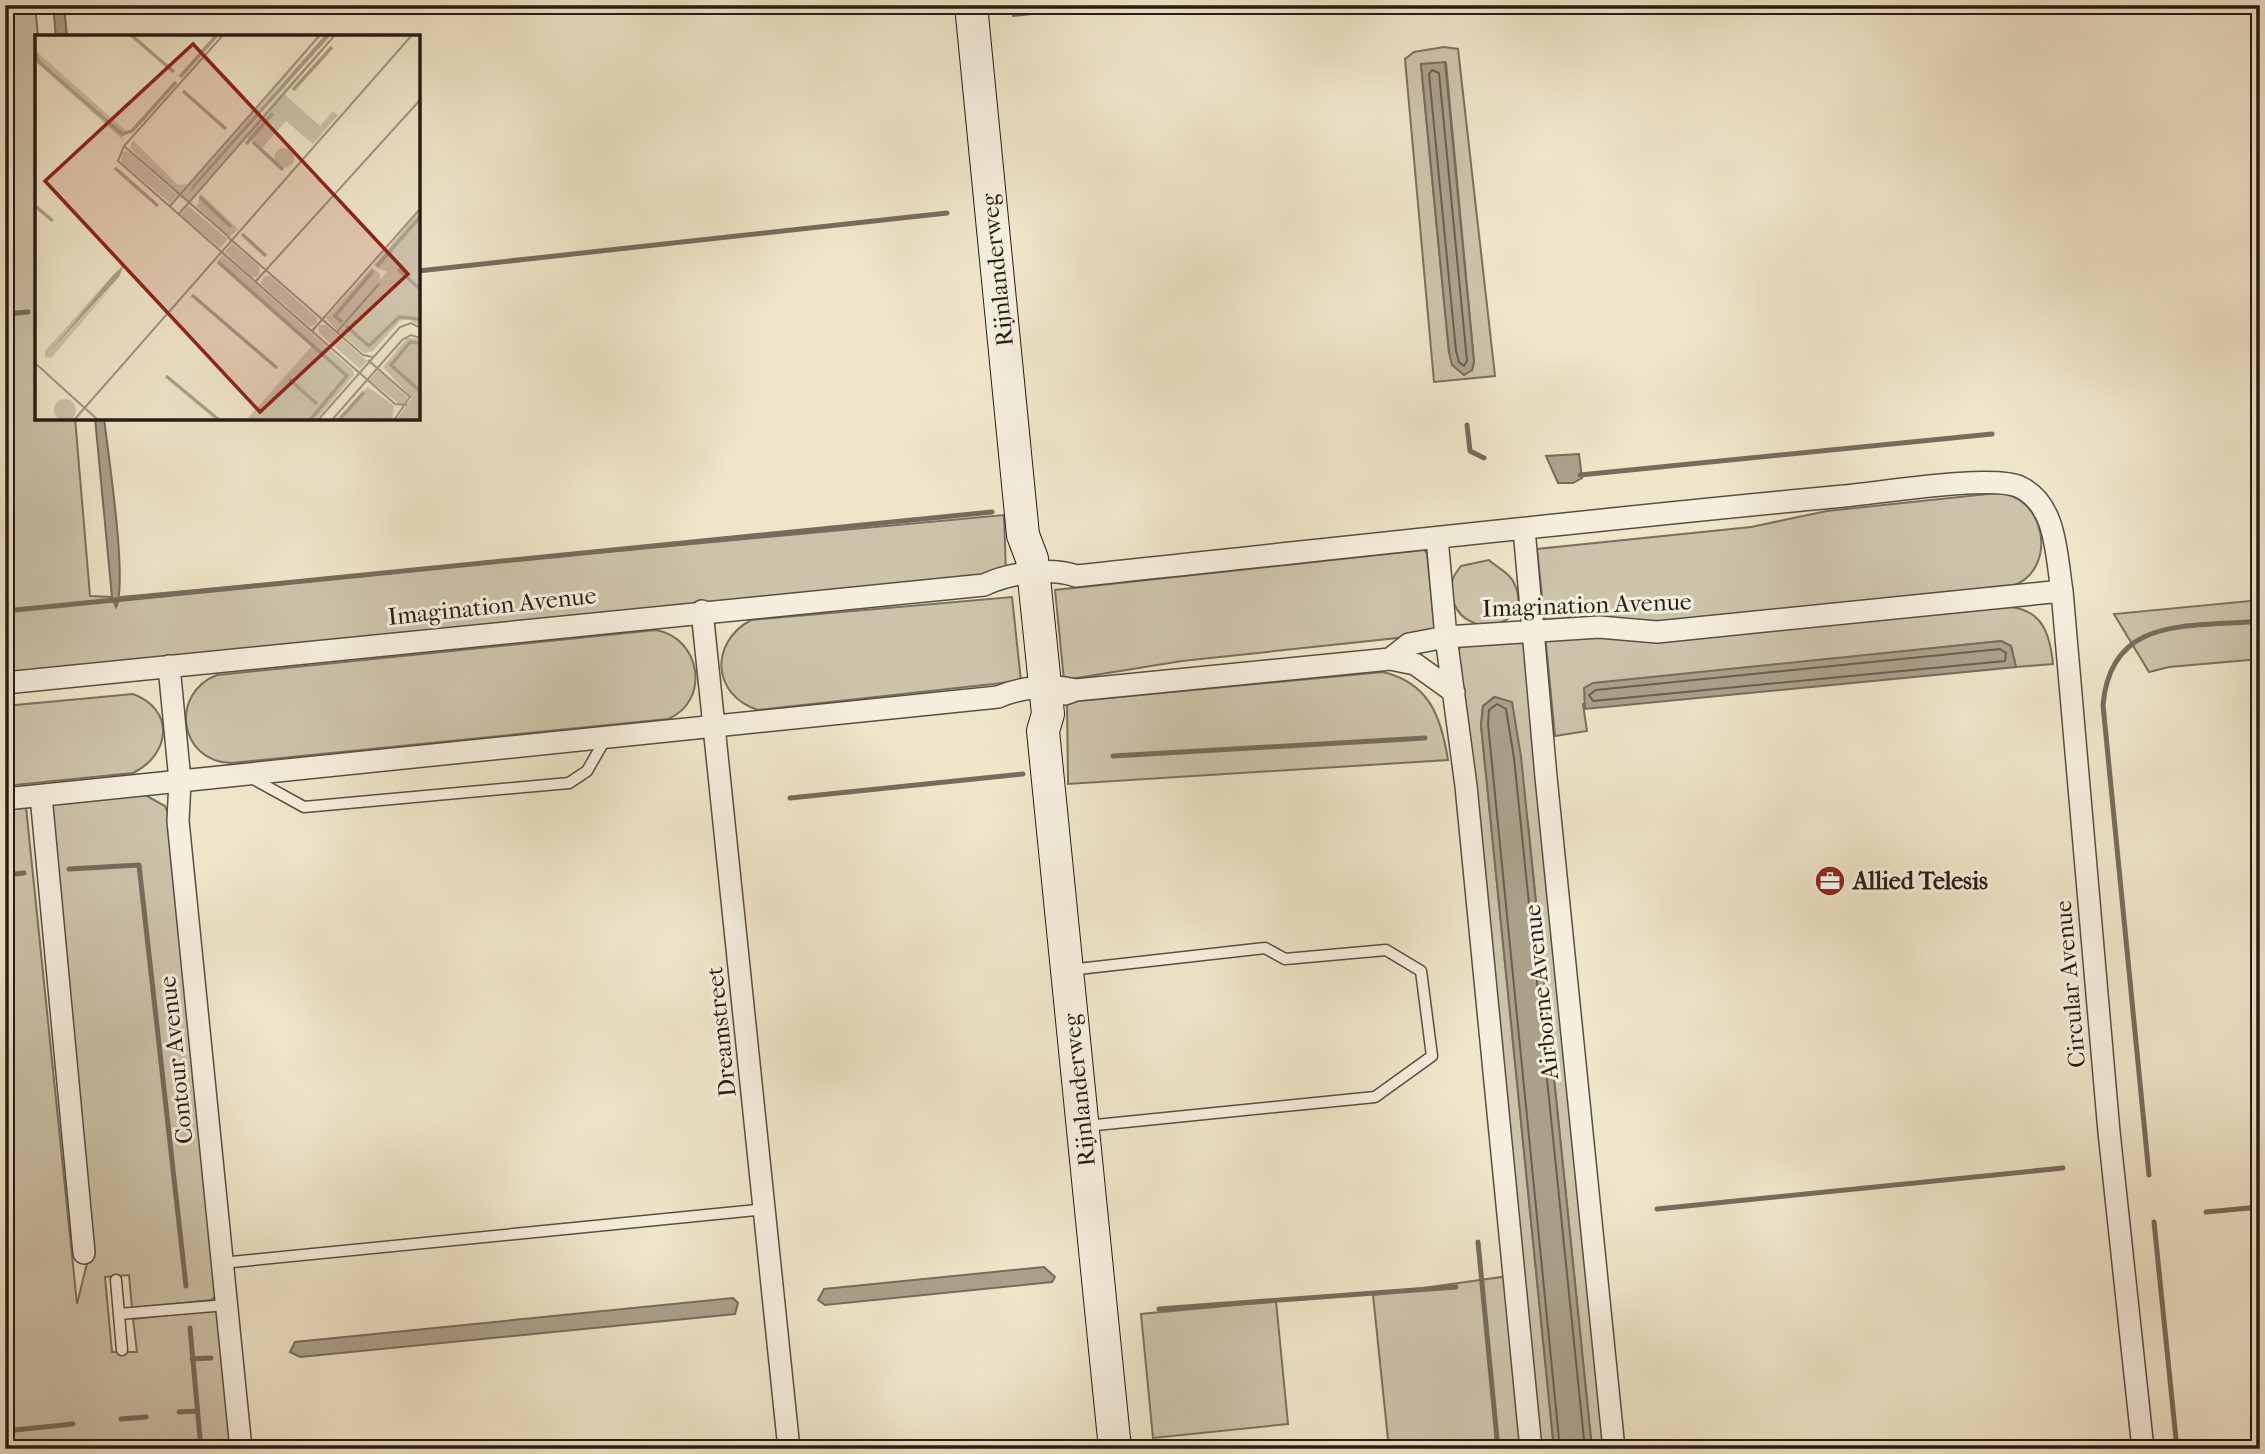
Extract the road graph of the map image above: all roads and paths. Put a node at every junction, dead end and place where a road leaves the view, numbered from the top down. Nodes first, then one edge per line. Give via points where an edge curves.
1 (971, 5) edge
2 (2048, 516) joint
3 (1524, 529) junction
4 (1437, 538) junction
5 (1027, 581) junction
6 (2062, 591) junction
7 (702, 611) junction
8 (1533, 629) junction
9 (1446, 638) junction
10 (1390, 659) junction
11 (169, 666) junction
12 (5, 683) edge
13 (1454, 692) junction
14 (1046, 693) junction
15 (714, 726) junction
16 (606, 738) junction
17 (248, 776) junction
18 (180, 781) junction
19 (41, 796) junction
20 (5, 799) edge
21 (1067, 971) junction
22 (1083, 1126) junction
23 (766, 1209) junction
24 (84, 1253) dead end
25 (222, 1263) junction
26 (116, 1280) dead end
27 (226, 1305) junction
28 (118, 1314) junction
29 (121, 1350) dead end
30 (241, 1449) edge
31 (789, 1449) edge
32 (1115, 1449) edge
33 (1531, 1449) edge
34 (1614, 1449) edge
35 (2143, 1449) edge

1 - 5 street, Rijnlanderweg via 1023,535 1017,562
2 - 3 street, Imagination Avenue via 2038,498 2018,485 1980,483
2 - 6 street, Circular Avenue
3 - 4 street, Imagination Avenue
3 - 8 street, Airborne Avenue
4 - 5 street, Imagination Avenue via 1076,576 1062,571
4 - 9 street
5 - 7 street, Imagination Avenue via 1001,590 984,585
5 - 14 street, Rijnlanderweg
6 - 8 street, Imagination Avenue via 1657,632 1599,627
6 - 35 street, Circular Avenue via 2109,1132
7 - 11 street, Imagination Avenue
7 - 15 street, Dreamstreet
8 - 9 street, Imagination Avenue
8 - 34 street, Airborne Avenue
9 - 10 street, Imagination Avenue via 1409,644
9 - 13 street
10 - 13 street via 1415,664
10 - 14 street, Imagination Avenue
11 - 12 street, Imagination Avenue
11 - 18 street, Contour Avenue
13 - 33 street
14 - 15 street, Imagination Avenue via 1012,701 998,697
14 - 21 street, Rijnlanderweg via 1033,716 1043,732
15 - 16 street, Imagination Avenue
15 - 23 street, Dreamstreet
16 - 17 street, Imagination Avenue
16 - 17 lane via 587,771 569,783 304,807
17 - 18 street, Imagination Avenue
18 - 19 street, Imagination Avenue
18 - 25 street, Contour Avenue via 178,821
19 - 20 street, Imagination Avenue
19 - 24 street
21 - 22 street, Rijnlanderweg
21 - 22 lane via 1265,948 1285,959 1386,950 1421,971 1432,1056 1375,1097
22 - 32 street, Rijnlanderweg
23 - 25 lane
23 - 31 street, Dreamstreet
25 - 27 street, Contour Avenue
26 - 28 lane
27 - 28 lane
27 - 30 street, Contour Avenue
28 - 29 lane

